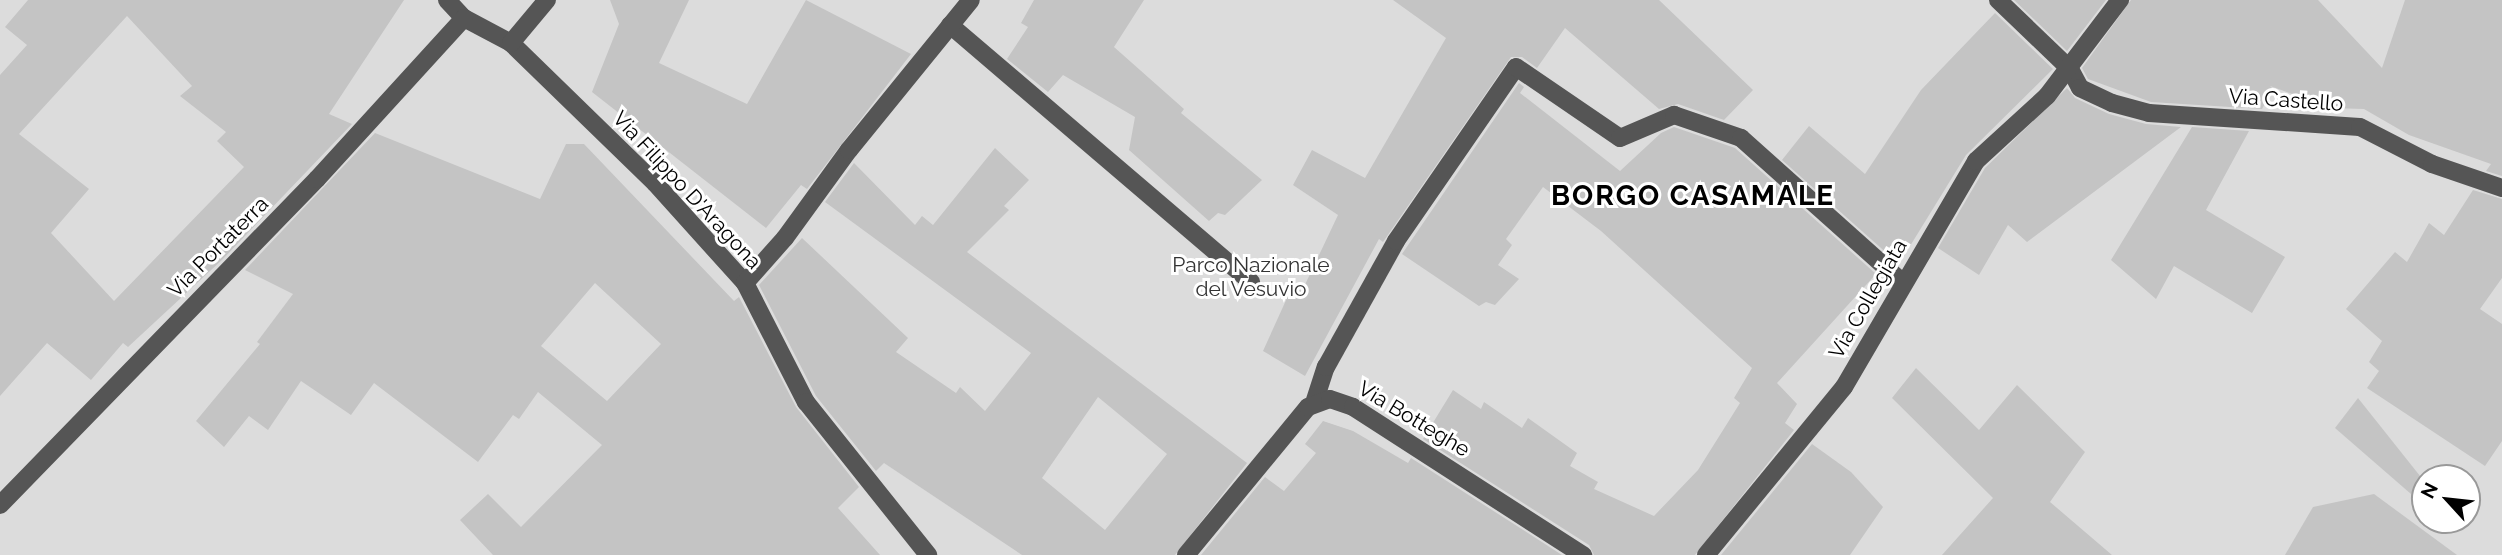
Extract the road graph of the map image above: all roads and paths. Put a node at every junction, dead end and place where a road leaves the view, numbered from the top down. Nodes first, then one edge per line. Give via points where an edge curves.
1 (447, 0) edge
2 (547, 0) edge
3 (971, 0) edge
4 (1998, 0) edge
5 (2120, 0) edge
6 (464, 18) junction
7 (950, 25) junction
8 (511, 43) junction
9 (2070, 69) junction
10 (2502, 188) edge
11 (1251, 282) dead end
12 (1902, 282) junction
13 (745, 283) junction
14 (1314, 403) junction
15 (0, 505) edge
16 (928, 555) edge
17 (1186, 555) edge
18 (1583, 555) edge
19 (1706, 555) edge

1 - 6 street, Via Filippo D'Aragona
2 - 8 street
3 - 7 street
4 - 9 street, Via Castello
5 - 9 street, Via Collegiata
6 - 8 street, Via Filippo D'Aragona
6 - 15 street, Via Portaterra via 317,179
7 - 11 street
7 - 13 street
8 - 13 street, Via Filippo D'Aragona via 655,183
9 - 10 street, Via Castello via 2080,88 2149,113 2360,127 2432,164
9 - 12 street, Via Collegiata via 1976,161
12 - 14 street via 1741,138 1674,115 1620,138 1516,67 1396,241 1326,367
12 - 19 street, Via Collegiata via 1844,387
13 - 16 street, Via Filippo D'Aragona via 806,402
14 - 17 street
14 - 18 street, Via Botteghe via 1330,399 1353,407

